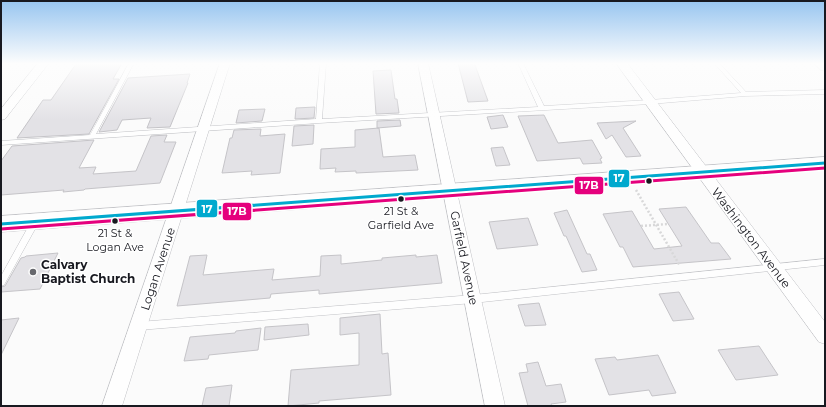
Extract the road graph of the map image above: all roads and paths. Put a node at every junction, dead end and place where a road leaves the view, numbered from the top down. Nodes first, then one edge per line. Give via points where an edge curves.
1 (29, 82) edge
2 (122, 82) edge
3 (219, 82) edge
4 (322, 82) edge
5 (427, 82) edge
6 (529, 82) edge
7 (635, 82) edge
8 (733, 82) edge
9 (825, 92) edge
10 (745, 94) junction
11 (650, 102) junction
12 (542, 109) junction
13 (433, 114) junction
14 (1, 116) edge
15 (319, 121) junction
16 (204, 129) junction
17 (92, 136) junction
18 (1, 143) edge
19 (825, 163) edge
20 (702, 172) junction
21 (629, 178) junction
22 (450, 191) junction
23 (177, 211) junction
24 (35, 222) junction
25 (1, 224) edge
26 (668, 224) dead end
27 (656, 225) junction
28 (641, 226) dead end
29 (825, 262) edge
30 (773, 267) junction
31 (686, 276) junction
32 (1, 283) edge
33 (473, 299) junction
34 (139, 326) junction
35 (825, 336) edge
36 (112, 406) edge
37 (495, 406) edge

1 - 14 street
2 - 17 lane
3 - 16 street, Logan Avenue
4 - 15 lane
5 - 13 street, Garfield Avenue
6 - 12 lane
7 - 11 street, Washington Avenue
8 - 10 lane
9 - 10 lane
10 - 11 lane
11 - 12 lane
11 - 20 street, Washington Avenue
12 - 13 lane
13 - 15 lane
13 - 22 street, Garfield Avenue
15 - 16 lane
16 - 17 lane
16 - 23 street, Logan Avenue
17 - 18 lane
19 - 20 street
20 - 21 street
20 - 30 street, Washington Avenue
21 - 22 street
21 - 27 path
22 - 23 street
22 - 33 street, Garfield Avenue
23 - 24 street
23 - 34 street, Logan Avenue
24 - 25 street
24 - 32 lane
26 - 27 path
27 - 28 path
27 - 31 path
29 - 30 lane
30 - 31 lane
30 - 35 street, Washington Avenue
31 - 33 lane
33 - 34 lane
33 - 37 street, Garfield Avenue
34 - 36 street, Logan Avenue

